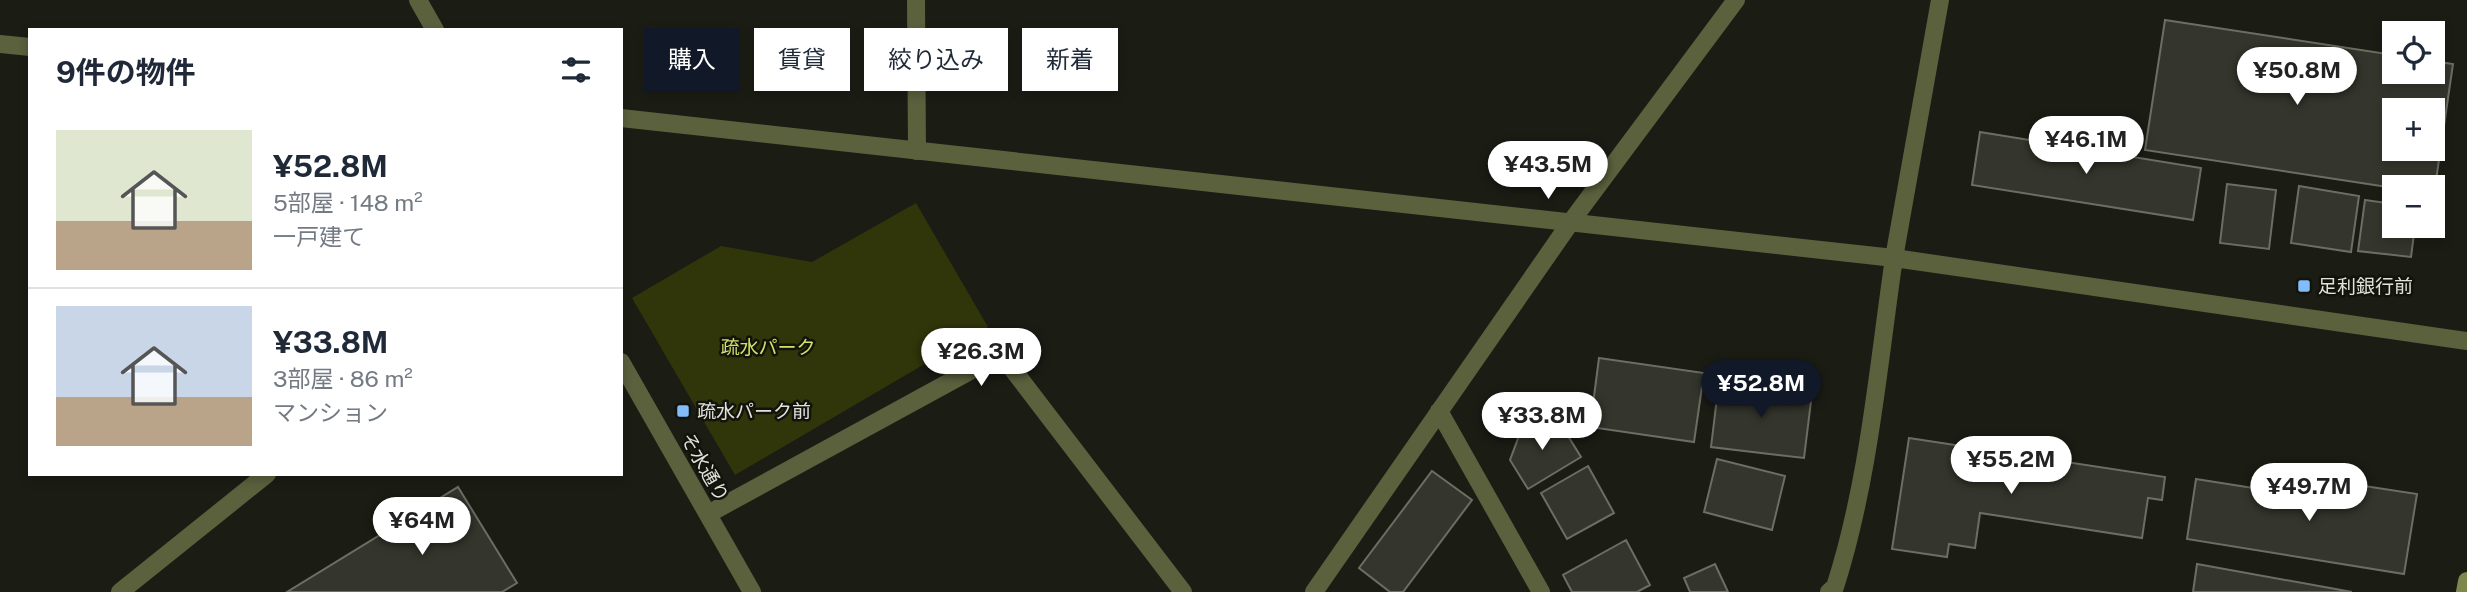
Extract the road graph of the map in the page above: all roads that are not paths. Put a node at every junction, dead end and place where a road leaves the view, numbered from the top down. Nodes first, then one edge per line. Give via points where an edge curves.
1 (418, 0) edge
2 (916, 0) edge
3 (1736, 0) edge
4 (1940, 0) edge
5 (434, 28) edge
6 (0, 44) edge
7 (28, 47) edge
8 (623, 118) edge
9 (917, 151) junction
10 (1570, 223) junction
11 (1894, 258) junction
12 (2467, 341) edge
13 (623, 365) edge
14 (1439, 411) junction
15 (265, 476) edge
16 (708, 514) junction
17 (2467, 581) edge
18 (1834, 590) edge
19 (1540, 591) edge
20 (120, 592) edge
21 (752, 592) edge
22 (1183, 592) edge
23 (1314, 592) edge
24 (2465, 592) edge

1 - 5 street
2 - 9 street
3 - 10 street
4 - 11 street
6 - 7 street
8 - 9 street
9 - 10 street
10 - 11 street
10 - 14 street
11 - 12 street
11 - 18 street via 1858,497
13 - 16 street, そ水通り
14 - 19 street
14 - 23 street
15 - 20 street
16 - 21 street, そ水通り
16 - 22 street via 1001,355
17 - 24 main road

